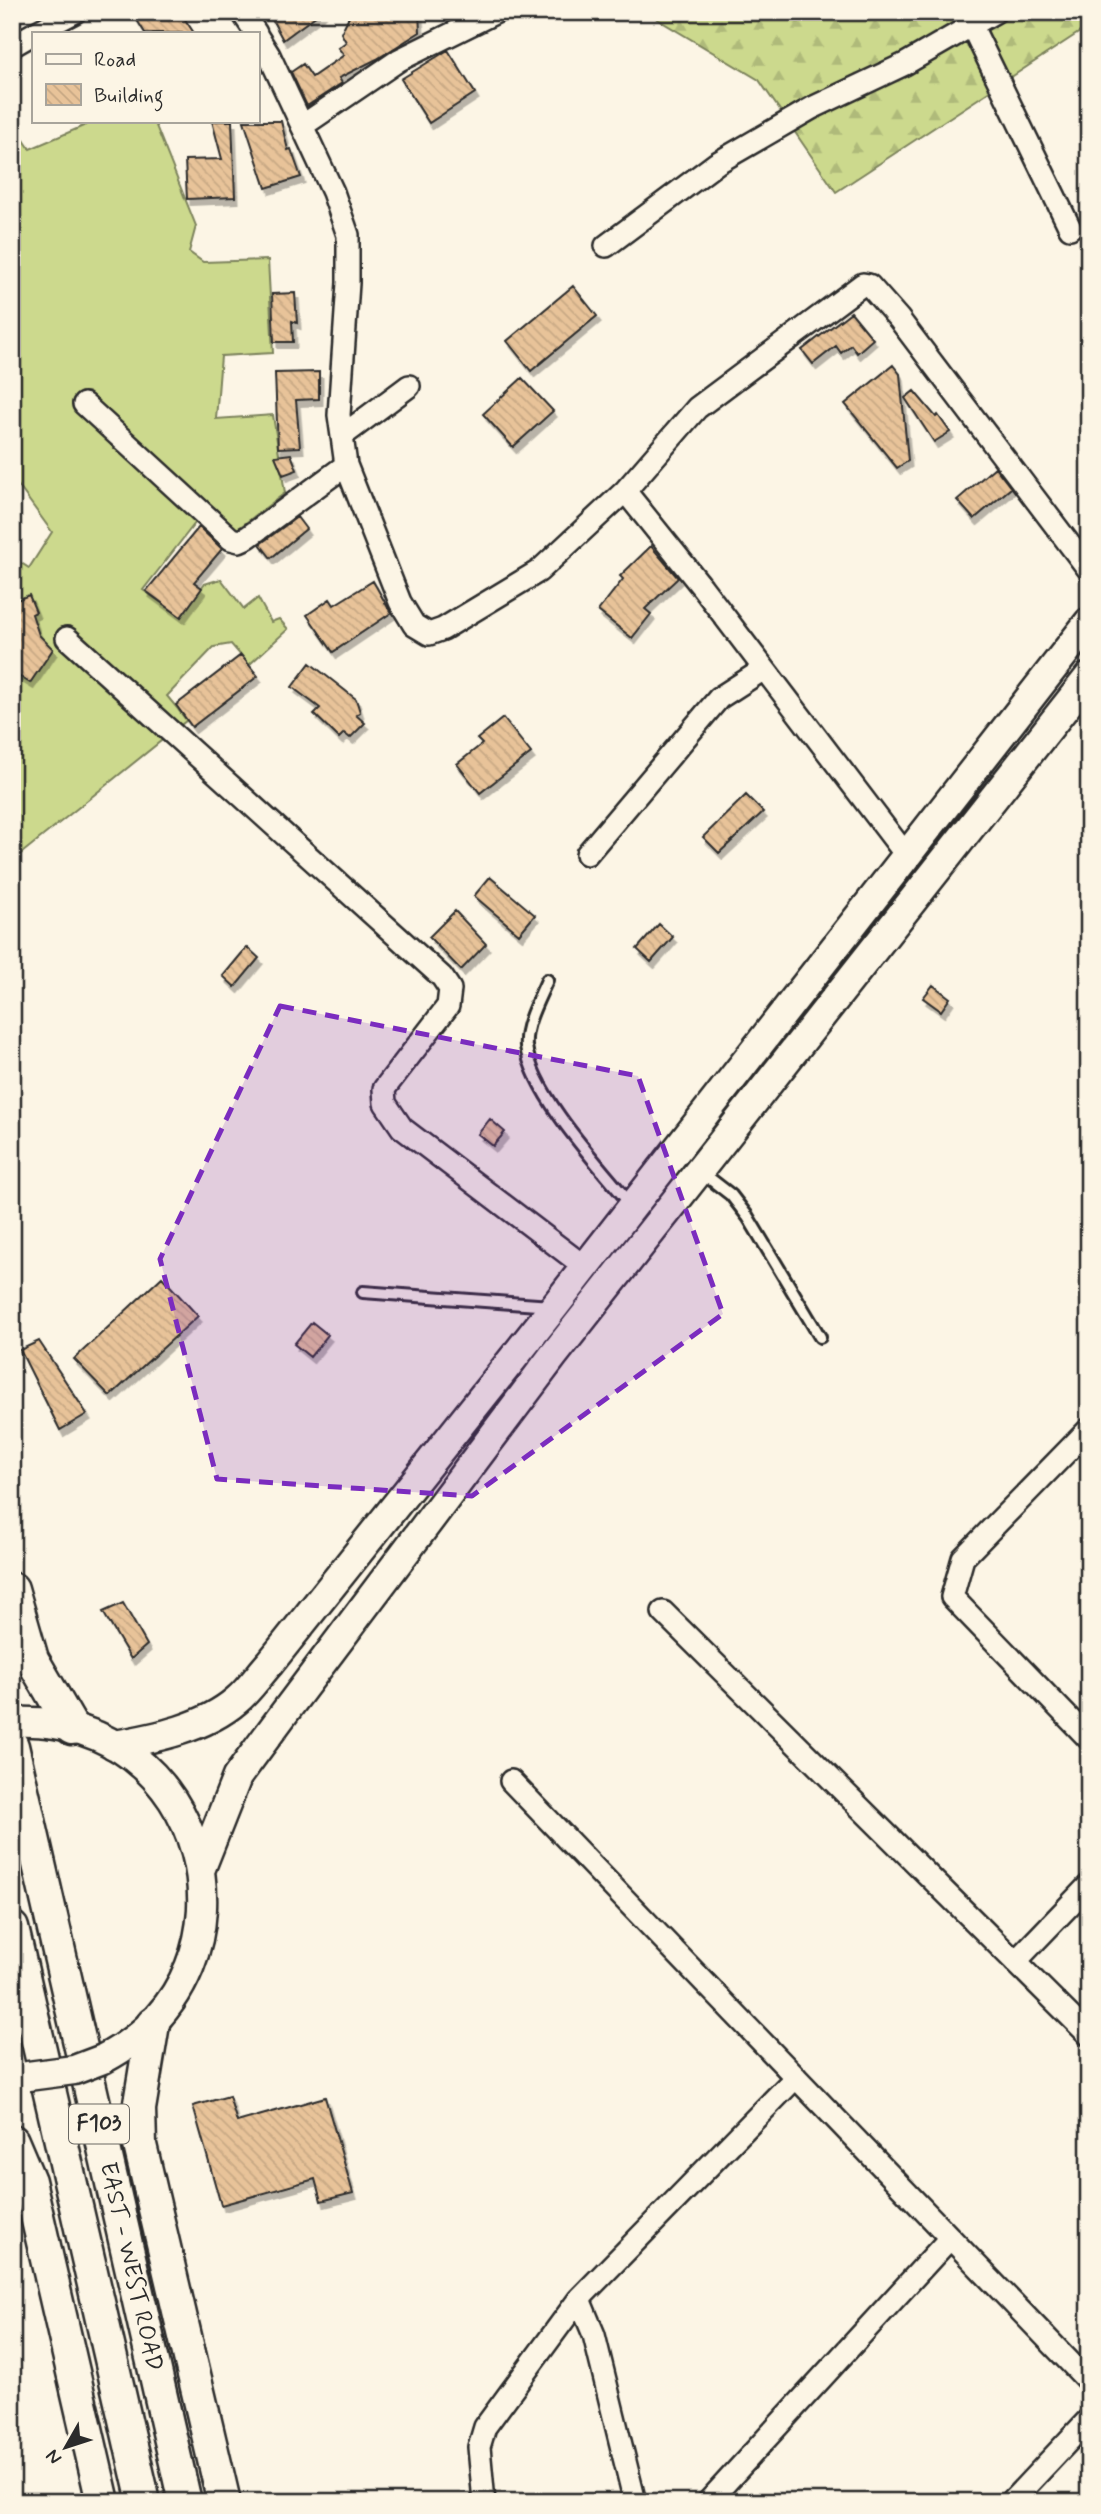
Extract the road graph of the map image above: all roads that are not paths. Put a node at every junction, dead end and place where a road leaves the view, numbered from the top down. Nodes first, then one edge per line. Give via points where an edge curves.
1 (75, 12) edge
2 (242, 12) edge
3 (496, 12) edge
4 (995, 12) edge
5 (968, 19) edge
6 (38, 32) edge
7 (255, 32) edge
8 (32, 35) edge
9 (259, 38) edge
10 (12, 46) edge
11 (302, 126) junction
12 (1070, 228) dead end
13 (606, 246) dead end
14 (409, 386) dead end
15 (84, 404) dead end
16 (342, 436) junction
17 (346, 465) junction
18 (625, 491) junction
19 (1089, 570) edge
20 (1089, 622) edge
21 (67, 638) dead end
22 (764, 669) junction
23 (1089, 677) edge
24 (587, 854) dead end
25 (906, 855) junction
26 (547, 980) dead end
27 (699, 1171) junction
28 (632, 1206) junction
29 (585, 1267) junction
30 (363, 1292) dead end
31 (554, 1307) junction
32 (820, 1337) dead end
33 (1089, 1429) edge
34 (12, 1589) edge
35 (663, 1612) dead end
36 (72, 1728) junction
37 (16, 1730) edge
38 (1089, 1739) edge
39 (114, 1745) junction
40 (511, 1781) dead end
41 (201, 1868) junction
42 (1089, 1885) edge
43 (12, 1928) edge
44 (1015, 1962) junction
45 (153, 2024) junction
46 (1089, 2035) edge
47 (20, 2076) edge
48 (796, 2077) junction
49 (12, 2141) edge
50 (950, 2238) junction
51 (579, 2299) junction
52 (1089, 2382) edge
53 (1089, 2419) edge
54 (103, 2502) edge
55 (144, 2502) edge
56 (185, 2502) edge
57 (225, 2502) edge
58 (484, 2502) edge
59 (635, 2502) edge
60 (708, 2502) edge
61 (1011, 2502) edge

1 - 6 street
2 - 7 street
3 - 11 street via 398,60
4 - 5 street
5 - 12 street
5 - 13 street via 905,64 812,108 717,163
8 - 10 street
9 - 11 street
11 - 16 street via 348,235 339,415
14 - 16 street
15 - 17 street via 221,532 239,541
16 - 17 street
17 - 18 street via 400,602 414,625 429,634 538,571
18 - 19 street via 697,408 863,284 869,285
18 - 22 street
20 - 25 main road
21 - 29 street via 442,976 450,989 449,1006 384,1089 385,1103 402,1128
22 - 24 street via 719,698
22 - 25 street
23 - 27 main road
25 - 28 main road
26 - 28 lane via 531,1017 526,1046 538,1079 565,1124
27 - 32 lane via 731,1195 748,1217
27 - 41 main road via 513,1409 237,1777
28 - 29 main road
29 - 31 main road
30 - 31 lane
31 - 39 main road via 237,1700 188,1726 148,1740
33 - 38 street via 963,1559 952,1597
34 - 36 main road via 32,1660
35 - 44 street
36 - 37 main road
36 - 39 main road
37 - 56 main road, EAST - WEST ROAD / F103
39 - 41 main road via 151,1774 171,1797 187,1824
40 - 48 street
41 - 45 main road via 203,1914 193,1959 177,1994
42 - 44 street
43 - 55 main road, EAST - WEST ROAD / F103
44 - 46 street
45 - 47 main road, bridge via 103,2059 66,2071
45 - 57 main road via 139,2109 140,2145
48 - 50 street
48 - 51 street
49 - 54 main road via 29,2181
50 - 52 street
50 - 60 street
51 - 58 street via 485,2427 480,2447
51 - 59 street via 594,2335
53 - 61 street

